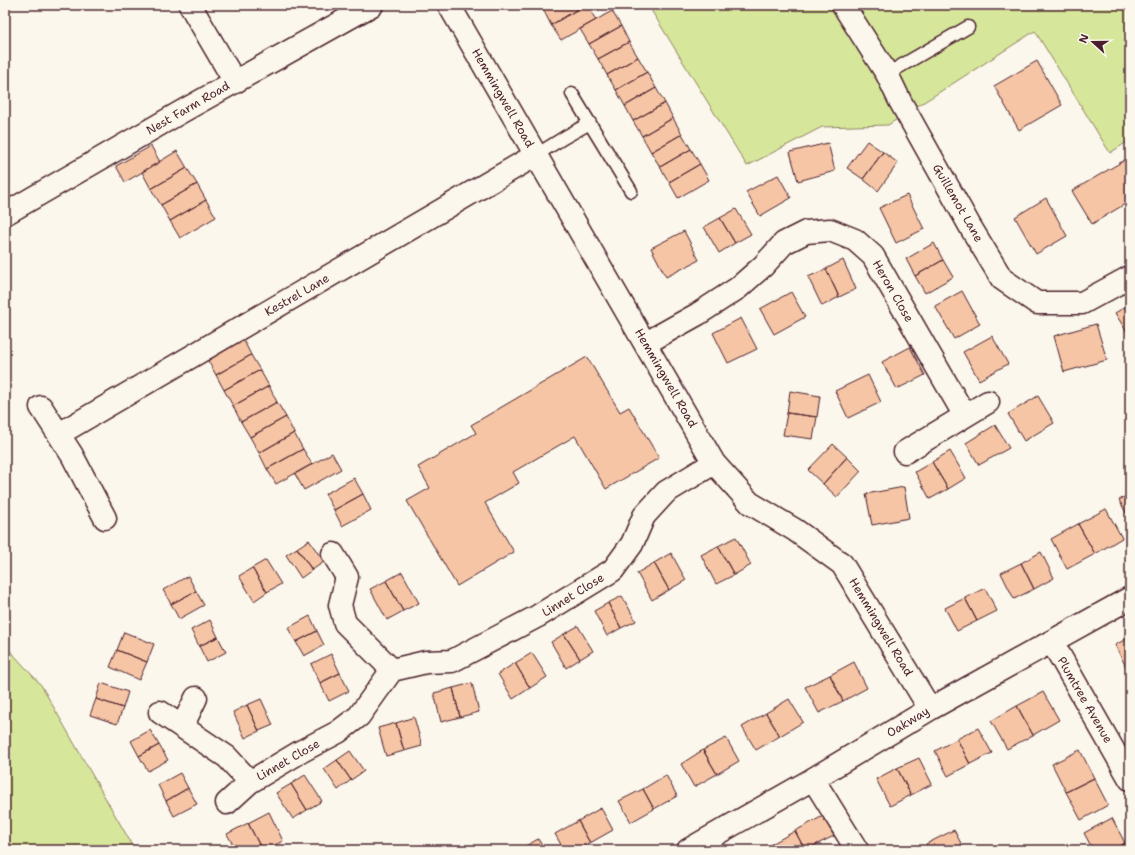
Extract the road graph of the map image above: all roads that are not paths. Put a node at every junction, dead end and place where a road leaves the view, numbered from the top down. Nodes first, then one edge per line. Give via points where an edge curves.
1 (190, 5) edge
2 (372, 5) edge
3 (449, 5) edge
4 (843, 5) edge
5 (968, 27) dead end
6 (887, 74) junction
7 (235, 82) junction
8 (572, 94) dead end
9 (590, 123) junction
10 (536, 155) junction
11 (631, 192) dead end
12 (5, 214) edge
13 (1130, 277) edge
14 (646, 343) junction
15 (988, 402) dead end
16 (41, 407) dead end
17 (964, 416) junction
18 (58, 434) junction
19 (905, 452) dead end
20 (714, 463) junction
21 (105, 518) dead end
22 (333, 554) dead end
23 (1130, 598) edge
24 (1052, 642) junction
25 (392, 670) junction
26 (196, 698) dead end
27 (930, 709) junction
28 (160, 712) dead end
29 (182, 727) junction
30 (813, 779) junction
31 (1130, 779) edge
32 (250, 782) junction
33 (227, 803) dead end
34 (688, 850) edge
35 (857, 850) edge

1 - 7 street
2 - 7 street, Nest Farm Road
3 - 10 street, Hemmingwell Road
4 - 6 street, Guillemot Lane
5 - 6 lane
6 - 13 street, Guillemot Lane via 971,228 1002,279 1037,303 1082,302
7 - 12 street, Nest Farm Road
8 - 9 lane
9 - 10 lane
9 - 11 lane
10 - 14 street, Hemmingwell Road
10 - 18 street, Kestrel Lane
14 - 17 street, Heron Close via 738,288 784,243 806,232 830,230 855,240 874,256
14 - 20 street, Hemmingwell Road
15 - 17 street
16 - 18 street
17 - 19 street
18 - 21 street
20 - 25 street, Linnet Close via 666,492 644,516 632,544 613,570 538,616 452,661 426,662
20 - 27 street, Hemmingwell Road via 750,503 795,530 842,564
22 - 25 street via 346,577 340,605 345,623
23 - 24 street, Oakway
24 - 27 street, Oakway
24 - 31 street, Plumtree Avenue
25 - 32 street, Linnet Close via 359,716 338,732
26 - 29 street
27 - 30 street, Oakway
28 - 29 street, Linnet Close
29 - 32 street, Linnet Close via 227,757
30 - 34 street, Oakway
30 - 35 street
32 - 33 street, Linnet Close

